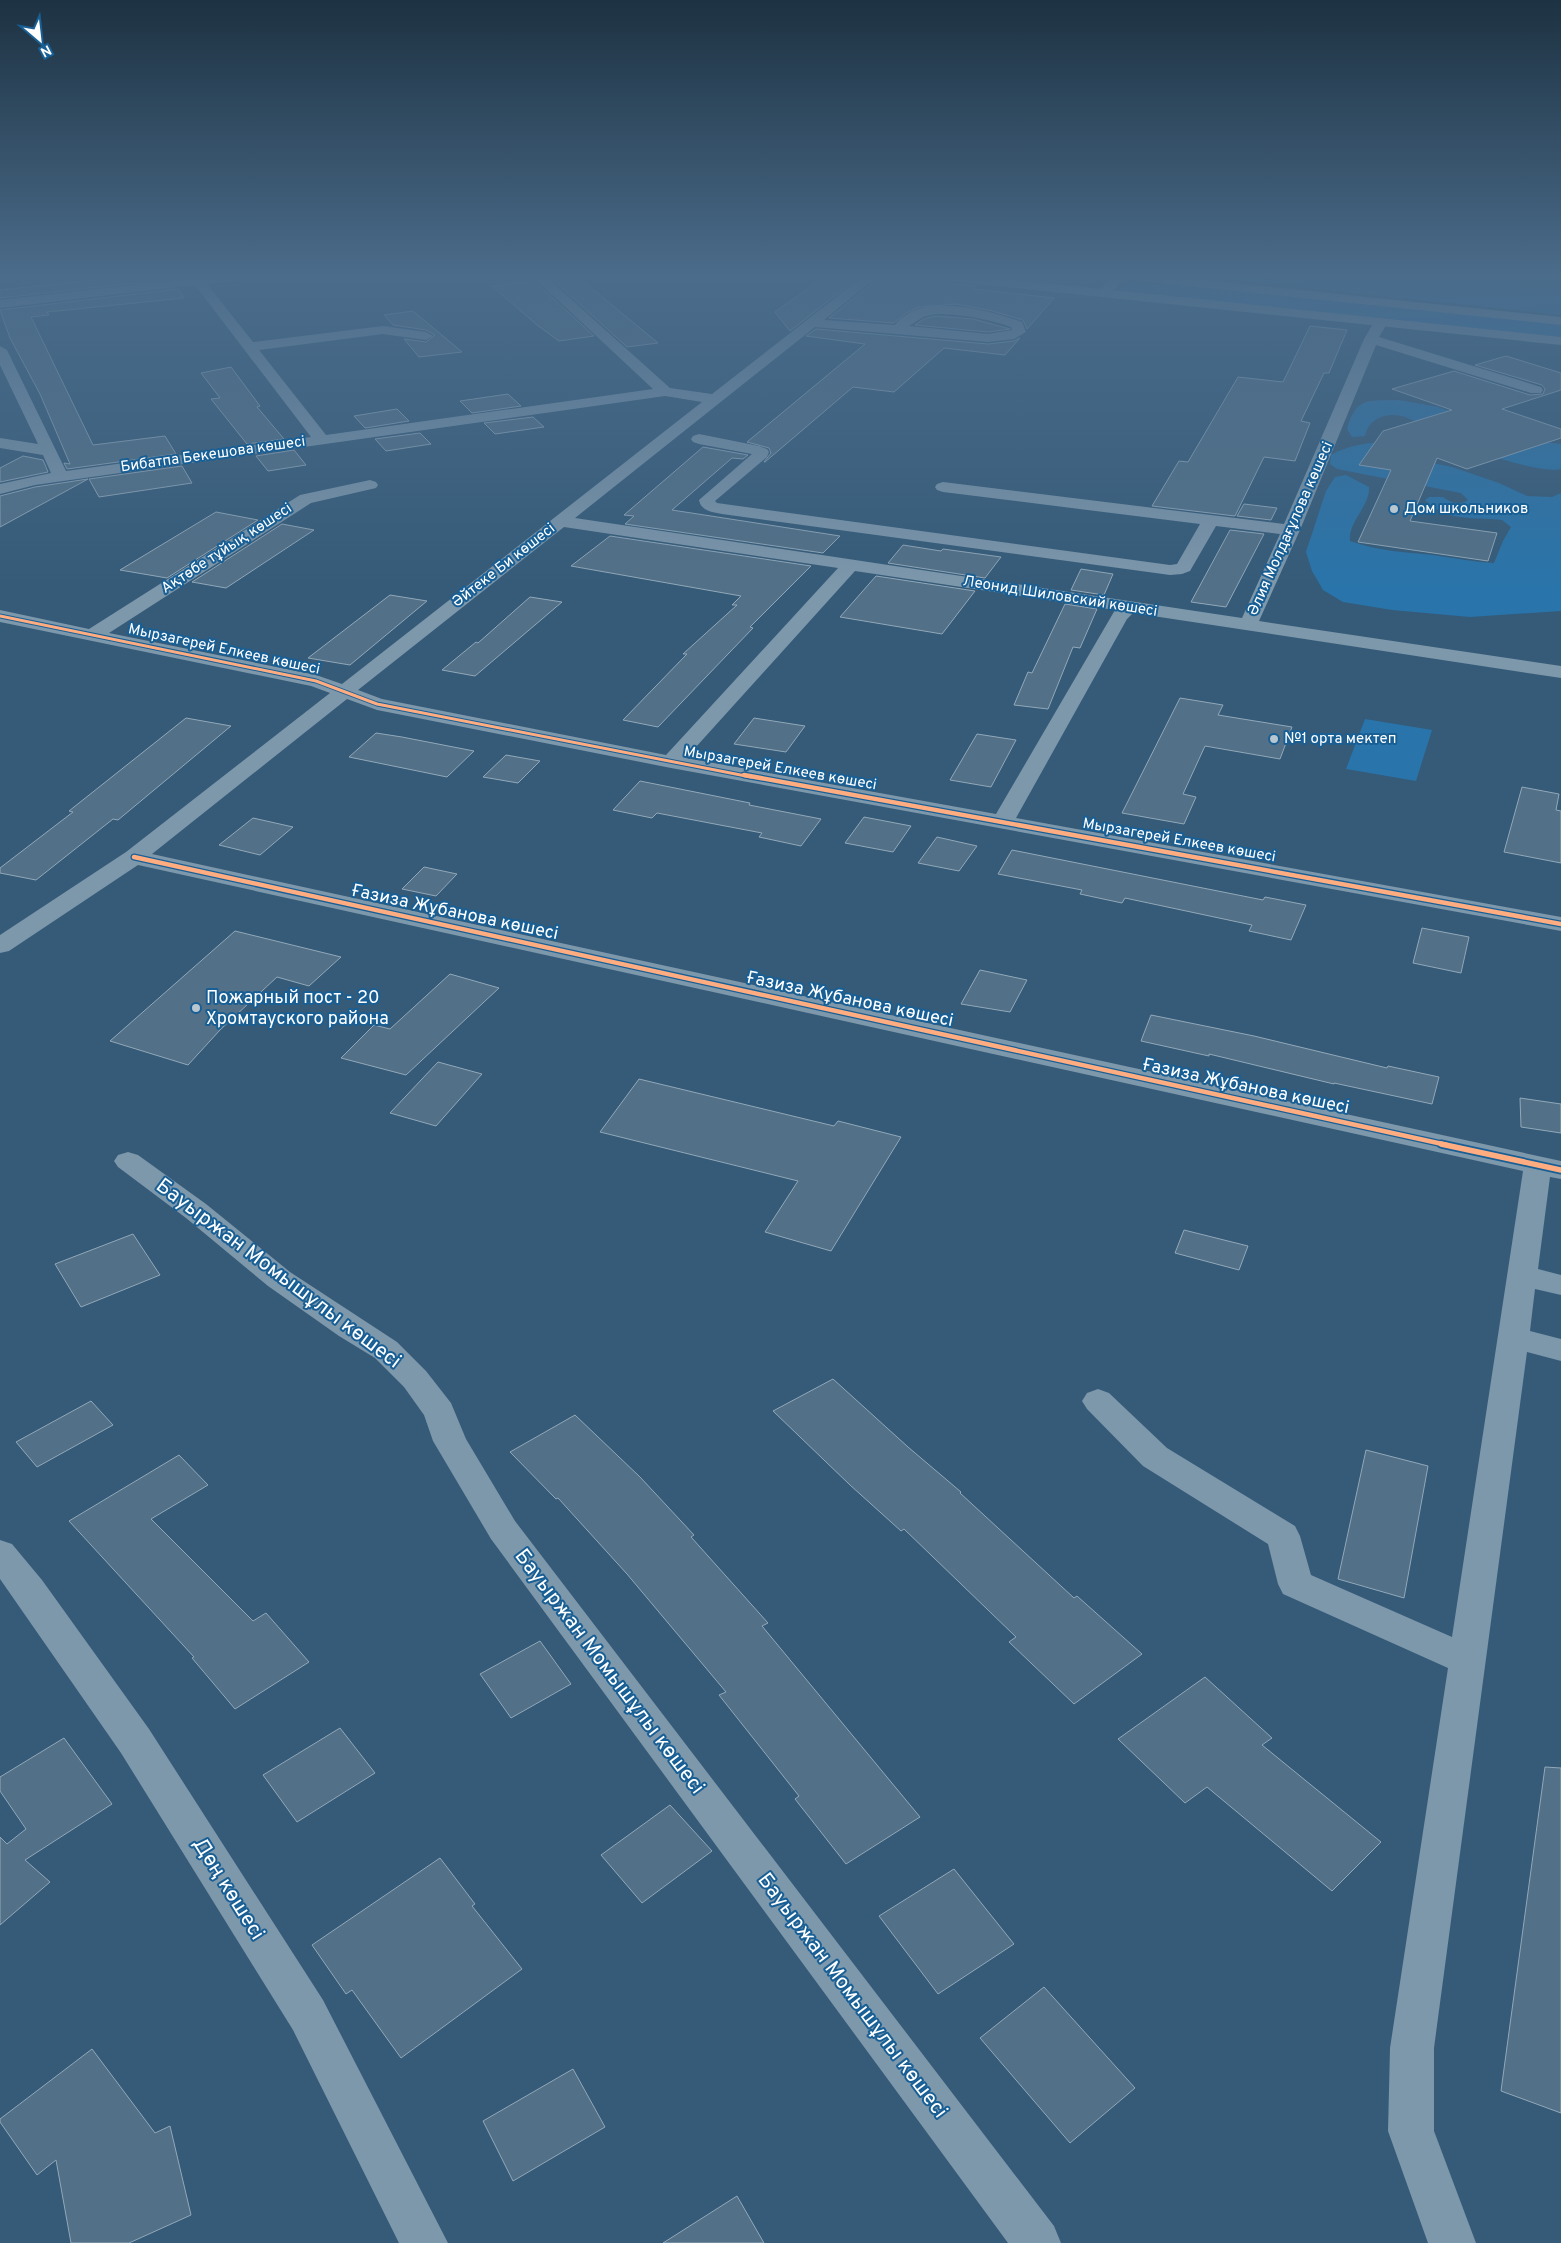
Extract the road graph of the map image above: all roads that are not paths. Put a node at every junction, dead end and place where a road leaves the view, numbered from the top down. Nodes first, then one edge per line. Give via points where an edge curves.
1 (14, 379) edge
2 (274, 379) edge
3 (650, 379) edge
4 (740, 379) edge
5 (1354, 379) edge
6 (1499, 379) edge
7 (1536, 390) dead end
8 (665, 392) junction
9 (714, 399) junction
10 (322, 440) junction
11 (699, 440) dead end
12 (0, 443) edge
13 (49, 451) junction
14 (61, 476) junction
15 (370, 485) dead end
16 (943, 487) dead end
17 (0, 490) edge
18 (560, 521) junction
19 (1215, 521) junction
20 (1291, 530) junction
21 (851, 565) junction
22 (1128, 607) junction
23 (0, 616) edge
24 (1248, 625) junction
25 (92, 635) junction
26 (1561, 672) edge
27 (344, 692) junction
28 (671, 762) junction
29 (1003, 822) junction
30 (134, 857) junction
31 (1561, 924) edge
32 (0, 946) edge
33 (128, 1161) dead end
34 (1549, 1167) edge
35 (1522, 1276) junction
36 (1561, 1285) edge
37 (1513, 1338) junction
38 (1561, 1350) edge
39 (1098, 1401) dead end
40 (0, 1554) edge
41 (1467, 1660) junction
42 (424, 2243) edge
43 (1037, 2243) edge
44 (1452, 2243) edge

1 - 13 street
2 - 10 street
3 - 8 street
4 - 9 street, Әйтеке Би көшесі
5 - 20 street, Әлия Молдағұлова көшесі
6 - 7 street
8 - 9 street, Бибатпа Бекешова көшесі
8 - 10 street, Бибатпа Бекешова көшесі
9 - 18 street, Әйтеке Би көшесі
10 - 14 street, Бибатпа Бекешова көшесі
11 - 19 street via 761,452 706,503 722,510 1170,570 1184,567 1208,523
12 - 13 street
13 - 14 street
14 - 17 street, Бибатпа Бекешова көшесі
15 - 25 street, Ақтөбе тұйық көшесі via 306,499
16 - 19 street
18 - 21 street, Леонид Шиловский көшесі
18 - 27 street, Әйтеке Би көшесі
19 - 20 street
20 - 24 street, Әлия Молдағұлова көшесі
21 - 22 street, Леонид Шиловский көшесі
21 - 28 street
22 - 24 street, Леонид Шиловский көшесі
22 - 29 street via 1119,617
23 - 25 street, Мырзагерей Елкеев көшесі
24 - 26 street, Леонид Шиловский көшесі
25 - 27 street, Мырзагерей Елкеев көшесі via 316,680
27 - 28 street, Мырзагерей Елкеев көшесі via 376,704
27 - 30 street, Әйтеке Би көшесі
28 - 29 street, Мырзагерей Елкеев көшесі
29 - 31 street, Мырзагерей Елкеев көшесі
30 - 32 street, Әйтеке Би көшесі
30 - 34 street, Ғазиза Жұбанова көшесі
33 - 43 street, Бауыржан Момышұлы көшесі via 279,1279 386,1350 415,1379 439,1411 450,1440 503,1530
34 - 35 street
35 - 36 street
35 - 37 street
37 - 38 street
37 - 41 street
39 - 41 street via 1155,1458 1283,1536 1296,1584
40 - 42 street, Дөң көшесі via 135,1741 308,2015
41 - 44 street via 1412,2057 1411,2131

